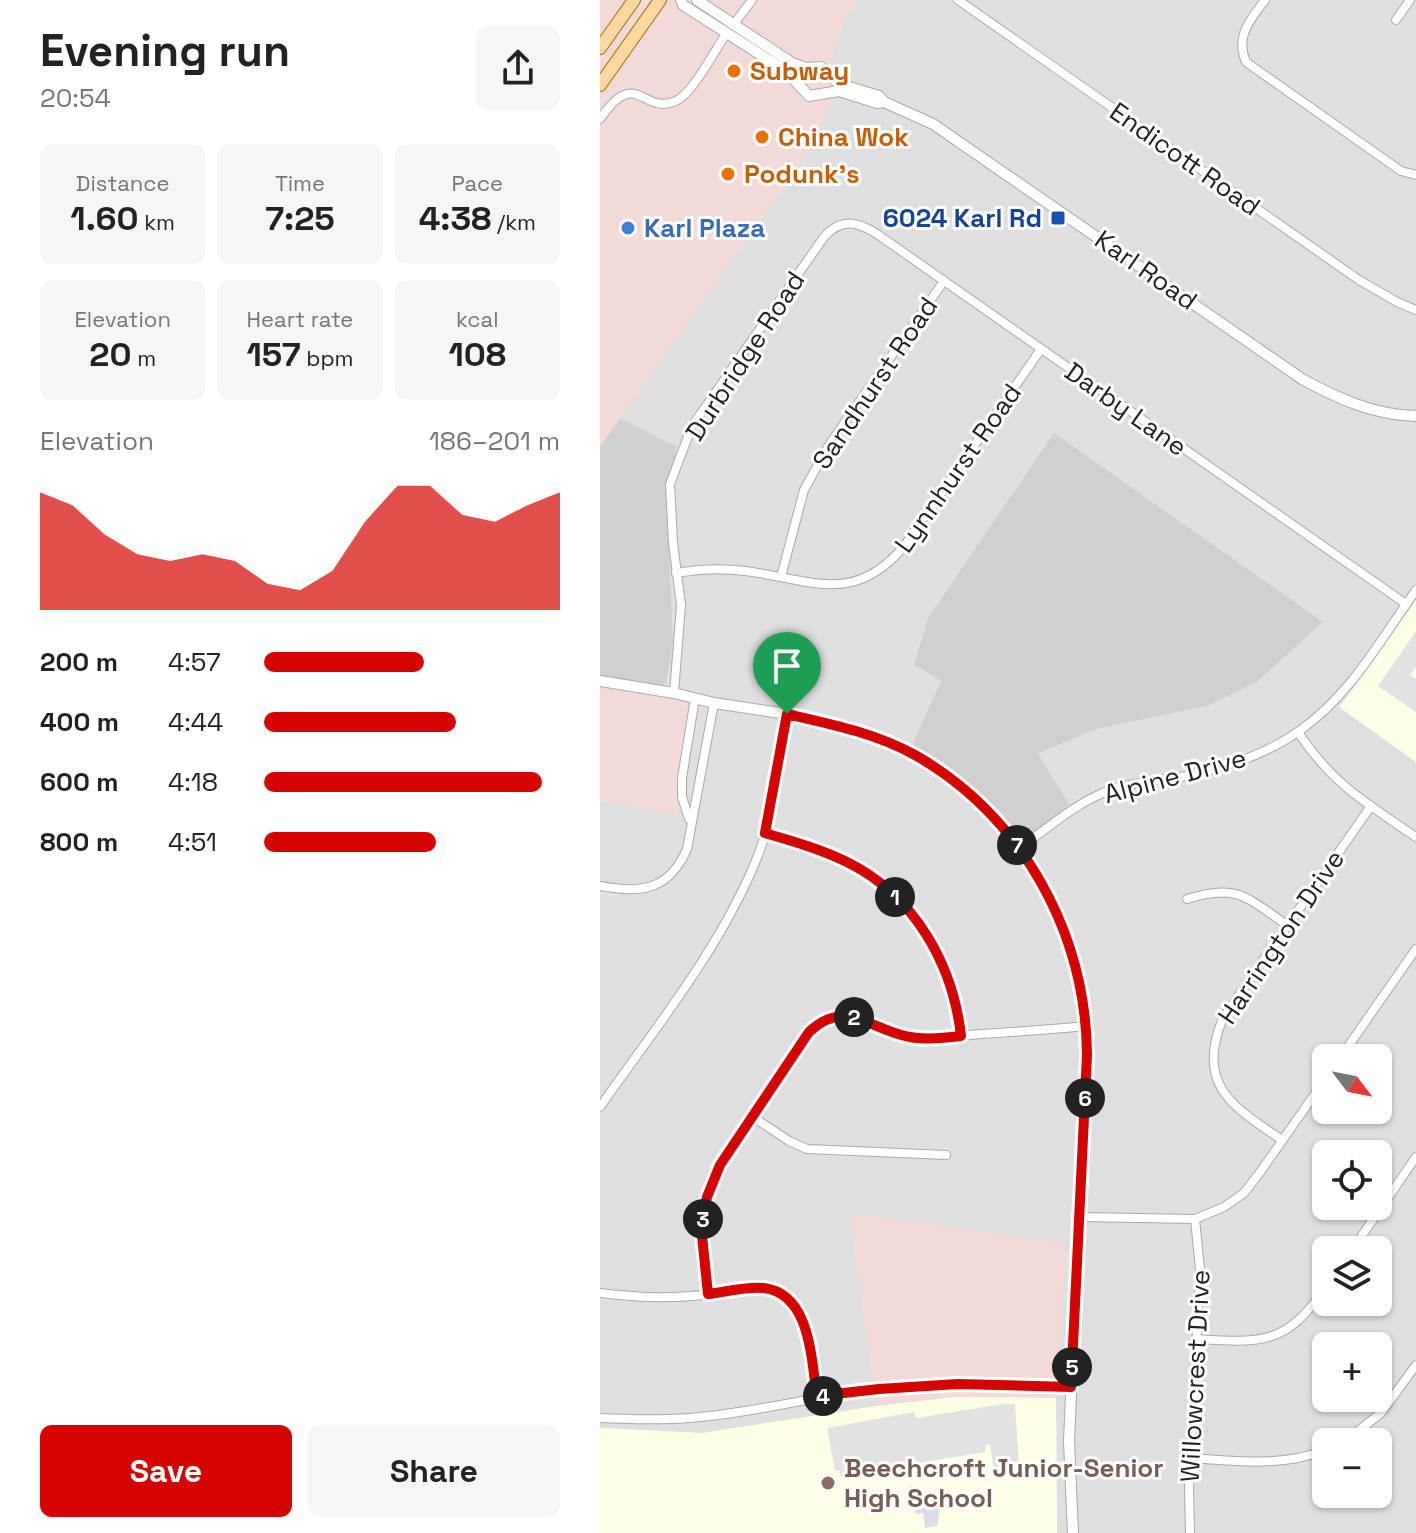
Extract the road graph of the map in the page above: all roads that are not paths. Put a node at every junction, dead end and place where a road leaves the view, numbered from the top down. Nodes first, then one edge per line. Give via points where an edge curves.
1 (634, 0) edge
2 (660, 0) edge
3 (681, 0) edge
4 (697, 0) edge
5 (752, 0) edge
6 (958, 0) edge
7 (1265, 0) edge
8 (1410, 0) edge
9 (1396, 20) dead end
10 (734, 24) junction
11 (726, 34) junction
12 (600, 48) edge
13 (806, 68) junction
14 (829, 77) junction
15 (600, 85) edge
16 (800, 85) junction
17 (824, 93) junction
18 (884, 102) junction
19 (600, 119) edge
20 (1416, 175) edge
21 (843, 223) joint
22 (944, 281) junction
23 (1416, 310) edge
24 (1041, 349) junction
25 (1416, 416) edge
26 (676, 573) junction
27 (781, 577) junction
28 (1416, 590) edge
29 (1406, 604) junction
30 (600, 681) edge
31 (674, 693) junction
32 (695, 698) junction
33 (714, 703) junction
34 (787, 714) junction
35 (1298, 732) junction
36 (1371, 806) junction
37 (690, 824) junction
38 (765, 833) junction
39 (1416, 837) edge
40 (1020, 848) junction
41 (600, 886) edge
42 (1187, 899) dead end
43 (1287, 925) junction
44 (1416, 949) edge
45 (1087, 1026) junction
46 (961, 1036) junction
47 (1350, 1044) edge
48 (1312, 1098) edge
49 (600, 1107) edge
50 (753, 1117) junction
51 (1282, 1140) junction
52 (946, 1155) dead end
53 (1416, 1157) edge
54 (1080, 1217) junction
55 (1195, 1219) junction
56 (1362, 1236) edge
57 (600, 1293) edge
58 (708, 1294) junction
59 (1312, 1305) edge
60 (1197, 1339) junction
61 (1416, 1365) edge
62 (1071, 1387) junction
63 (817, 1396) junction
64 (600, 1418) edge
65 (1362, 1428) edge
66 (1312, 1454) edge
67 (1191, 1458) junction
68 (1073, 1533) edge
69 (1190, 1533) edge

1 - 12 main road
2 - 15 main road
3 - 11 street
4 - 10 street
5 - 10 street
6 - 23 street, Endicott Road via 1359,280
7 - 20 street via 1241,40 1242,53 1253,68 1401,171
8 - 9 street
10 - 13 street
11 - 16 street
11 - 19 street via 681,98 665,103 623,94
13 - 14 street via 821,67
13 - 16 street
14 - 17 street
14 - 18 street, Karl Road
16 - 17 street via 809,96
17 - 18 street, Karl Road via 839,91
18 - 25 street, Karl Road via 953,136 1302,379 1371,410
21 - 22 street, Darby Lane via 864,226
21 - 26 street, Durbridge Road via 824,237 692,426 670,484
22 - 24 street, Darby Lane
22 - 27 street, Sandhurst Road via 829,445 804,490
24 - 27 street, Lynnhurst Road via 893,559 864,579 846,584 811,585
24 - 29 street, Darby Lane
26 - 27 street, Lynnhurst Road via 742,570
26 - 31 street, Durbridge Road via 681,605
28 - 29 street, Alpine Drive
29 - 35 street, Alpine Drive via 1358,674
30 - 31 street
31 - 32 street
32 - 33 street
32 - 37 street via 682,778
33 - 34 street
33 - 37 street
34 - 38 street
34 - 40 street via 857,730 914,755 969,793
35 - 36 street via 1330,774
35 - 40 street, Alpine Drive via 1245,759 1114,789 1076,808
36 - 39 street
36 - 43 street, Harrington Drive
37 - 41 street via 679,868 664,883 634,890
38 - 46 street via 847,862 886,887 915,916 949,978
38 - 49 street via 722,930
40 - 45 street via 1040,879 1075,960
42 - 43 street via 1215,890 1235,892
43 - 51 street, Harrington Drive via 1223,1018 1213,1062 1231,1103
44 - 47 street
45 - 46 street
45 - 54 street
46 - 50 street via 910,1037 850,1015 821,1020
48 - 51 street
50 - 52 street via 807,1149
50 - 58 street via 720,1165 707,1197 701,1226
51 - 55 street via 1244,1193
53 - 56 street
54 - 55 street
54 - 62 street
55 - 60 street, Willowcrest Drive via 1200,1269
57 - 58 street via 646,1299
58 - 63 street via 767,1288 784,1295 804,1324
59 - 60 street via 1296,1325 1278,1335 1242,1342
60 - 67 street, Willowcrest Drive
61 - 65 street via 1381,1413
62 - 63 street via 958,1384
62 - 68 street
63 - 64 street via 709,1417
66 - 67 street via 1289,1461
67 - 69 street, Willowcrest Drive

